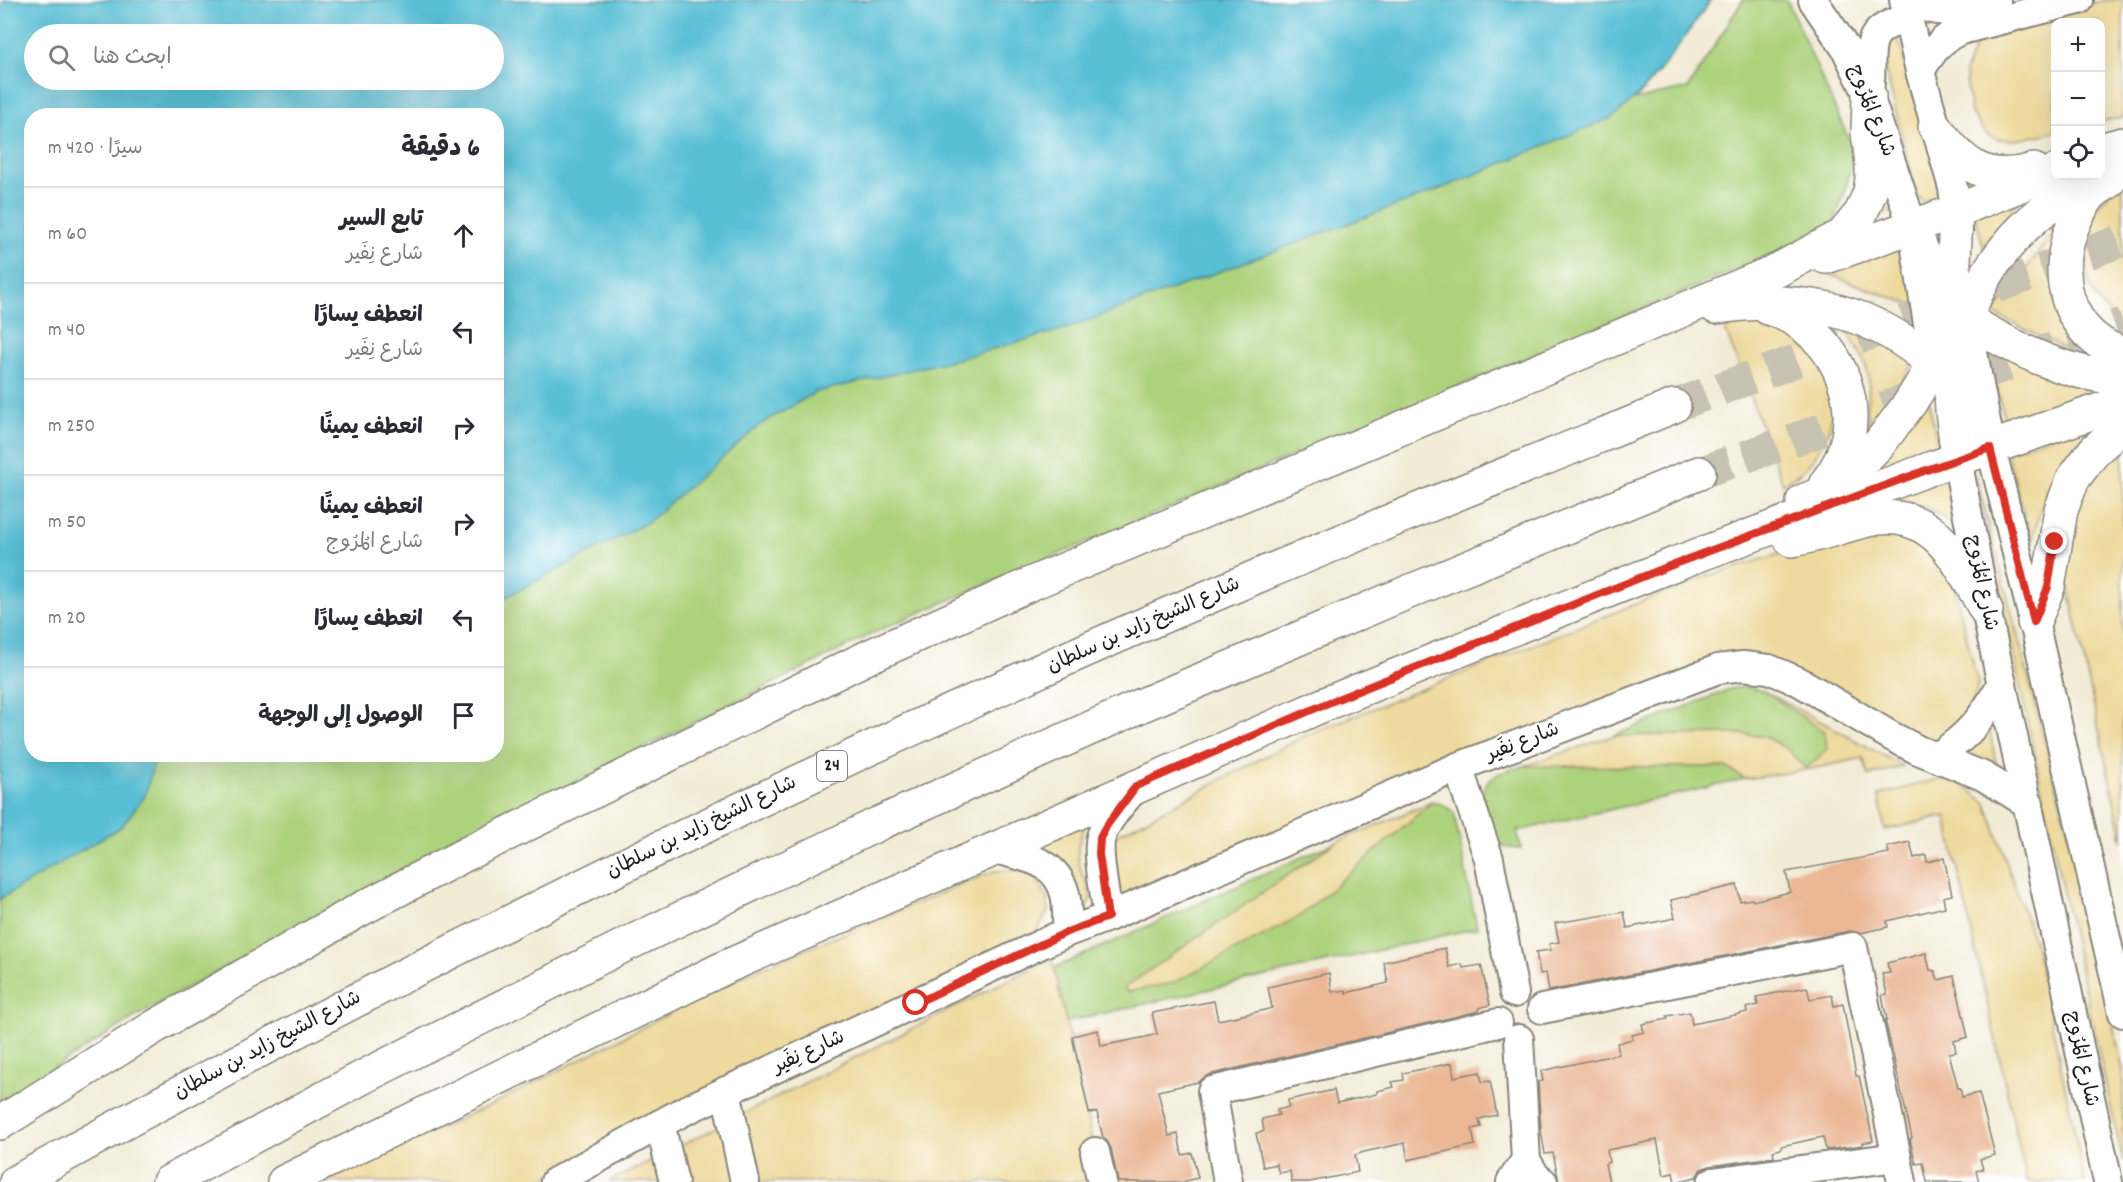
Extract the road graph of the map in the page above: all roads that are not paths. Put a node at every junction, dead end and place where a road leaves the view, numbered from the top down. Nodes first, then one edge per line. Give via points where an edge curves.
1 (1813, 0) edge
2 (2001, 0) edge
3 (2072, 1) edge
4 (1907, 6) edge
5 (1920, 71) junction
6 (1869, 96) junction
7 (1935, 127) junction
8 (2123, 144) edge
9 (2105, 150) edge
10 (2051, 165) edge
11 (2123, 170) edge
12 (2051, 173) edge
13 (1956, 211) junction
14 (1912, 225) junction
15 (1778, 270) junction
16 (1742, 304) junction
17 (1676, 313) junction
18 (1958, 313) junction
19 (2123, 354) edge
20 (1943, 372) junction
21 (2123, 378) edge
22 (2123, 402) edge
23 (1674, 406) tunnel mouth
24 (2123, 426) edge
25 (1990, 448) junction
26 (1958, 459) junction
27 (1699, 473) tunnel mouth
28 (1816, 496) junction
29 (1744, 538) junction
30 (1677, 563) junction
31 (1986, 610) junction
32 (2034, 622) junction
33 (2002, 683) junction
34 (1937, 757) junction
35 (1458, 767) junction
36 (1136, 786) junction
37 (2029, 804) junction
38 (994, 849) junction
39 (1108, 917) junction
40 (1067, 932) junction
41 (1514, 993) junction
42 (1542, 1009) junction
43 (2123, 1013) edge
44 (1508, 1031) junction
45 (726, 1091) junction
46 (0, 1123) edge
47 (660, 1124) junction
48 (1095, 1152) dead end
49 (1899, 1169) edge
50 (1527, 1175) edge
51 (16, 1182) edge
52 (169, 1182) edge
53 (284, 1182) edge
54 (555, 1182) edge
55 (674, 1182) edge
56 (746, 1182) edge
57 (1102, 1182) edge
58 (1228, 1182) edge
59 (1712, 1182) edge
60 (2108, 1182) edge

1 - 6 street, شارع المُرُوج via 1846,49
2 - 4 street via 1941,12
3 - 5 street via 1951,34 1935,48
4 - 5 street
4 - 6 street via 1874,37 1870,46
5 - 7 street
6 - 14 street, شارع المُرُوج
6 - 15 main road via 1872,178 1861,213 1843,235
7 - 10 main road via 1960,158 1984,172 2012,175
7 - 13 street
8 - 9 main road
11 - 18 main road via 2100,176 2044,208 2021,229
11 - 19 main road via 2089,195 2076,217 2063,266 2074,316 2090,336
12 - 13 main road
13 - 14 main road
13 - 18 main road via 1953,288
14 - 15 main road
14 - 18 main road via 1940,292
14 - 20 street, شارع المُرُوج
15 - 17 main road
16 - 17 main road
16 - 20 main road via 1800,304 1856,317 1910,344
16 - 28 main road via 1770,309 1797,320 1812,332 1837,362 1848,389 1851,417 1846,447 1834,473
17 - 46 main road via 1030,584 786,696 361,909 156,1026
18 - 20 main road
18 - 21 main road via 2031,354 2065,368
18 - 25 street, شارع المُرُوج
20 - 25 main road
20 - 26 main road via 1951,392
20 - 28 main road via 1857,466
22 - 25 main road
23 - 51 main road, شارع الشيخ زايد بن سلطان / 24 via 1127,632 843,761 324,1016
24 - 32 main road via 2095,450 2073,479 2061,510 2048,587
25 - 26 main road
25 - 32 street, شارع المُرُوج
26 - 29 main road
26 - 31 street, شارع المُرُوج
27 - 52 main road via 1406,592 880,823 621,947
28 - 30 main road via 1719,536
29 - 30 main road
29 - 31 main road via 1786,540 1869,520 1910,521 1933,532 1950,548
30 - 36 main road via 1330,702
31 - 33 street, شارع المُرُوج
32 - 43 street, شارع المُرُوج
33 - 34 street via 1962,740
33 - 37 street, شارع المُرُوج
34 - 35 street, شارع نِفَير via 1891,736 1800,682 1769,669 1743,666 1718,669
34 - 37 street, شارع نِفَير via 1990,780
35 - 39 street, شارع نِفَير
35 - 41 street via 1489,859
36 - 38 main road
36 - 39 street via 1100,838
37 - 60 street, شارع المُرُوج
38 - 40 street via 1048,865 1066,896
38 - 53 main road via 728,966
39 - 40 street, شارع نِفَير
40 - 45 street, شارع نِفَير
41 - 42 street via 1528,994
41 - 44 street via 1499,1005 1496,1017
42 - 44 street via 1538,1030 1526,1038
42 - 49 street via 1853,947
44 - 50 street
44 - 58 street via 1212,1091
45 - 47 street, شارع نِفَير
45 - 56 street
47 - 54 street, شارع نِفَير
47 - 55 street
48 - 57 street
49 - 59 street

